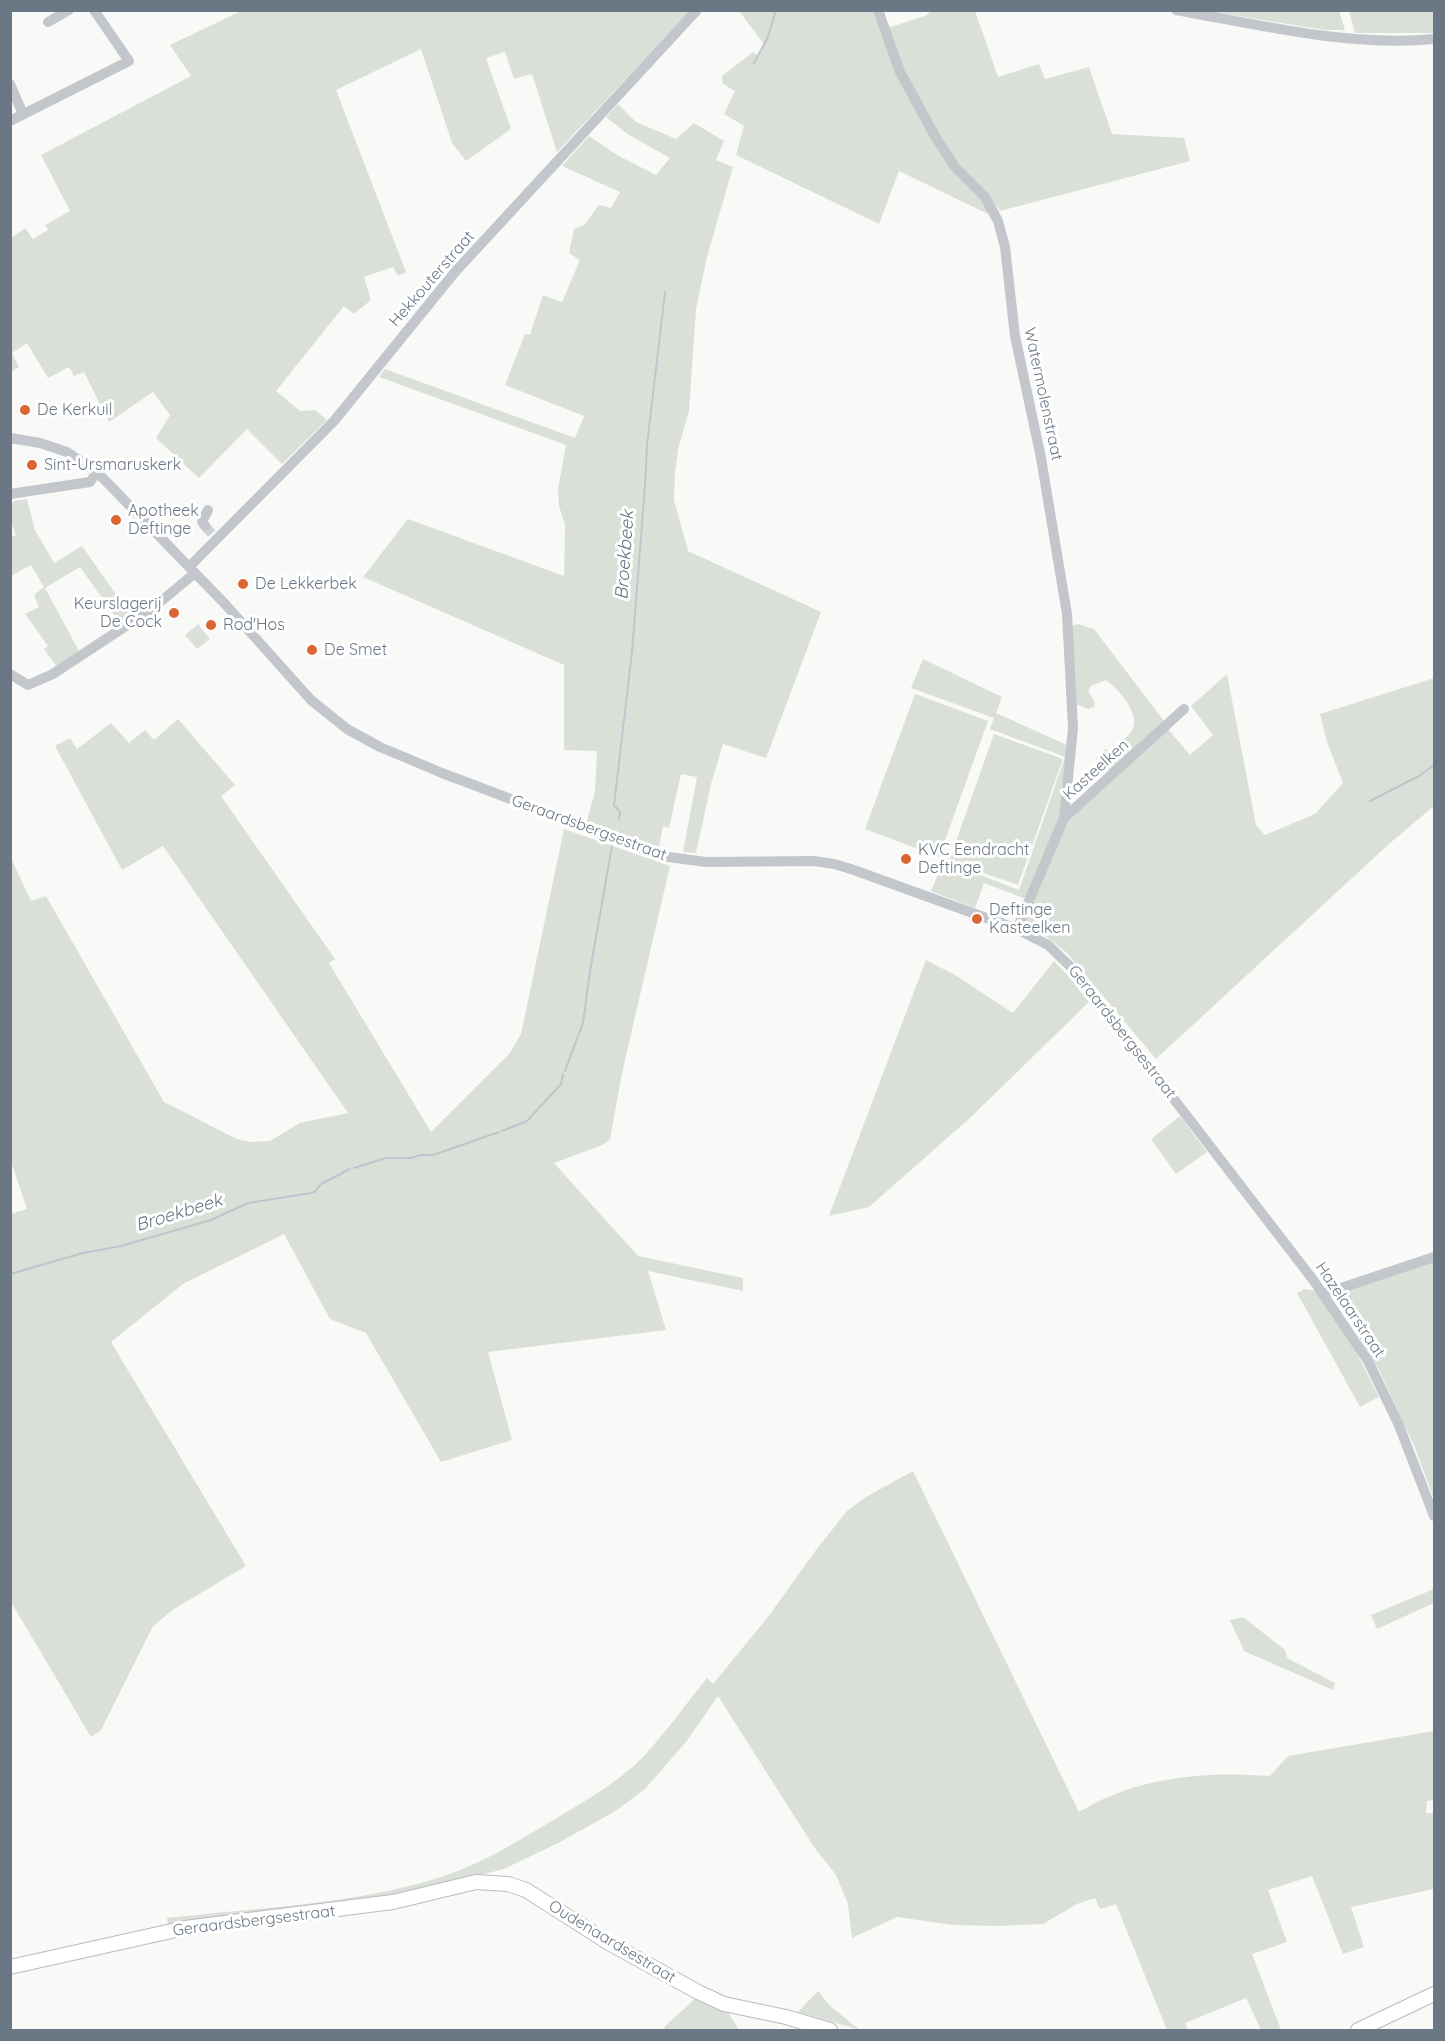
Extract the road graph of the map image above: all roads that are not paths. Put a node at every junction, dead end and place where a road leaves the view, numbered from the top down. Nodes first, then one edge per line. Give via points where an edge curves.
1 (69, 10) edge
2 (94, 10) edge
3 (697, 10) edge
4 (878, 10) edge
5 (1176, 10) edge
6 (48, 22) dead end
7 (1434, 39) edge
8 (10, 84) edge
9 (23, 114) junction
10 (10, 121) edge
11 (10, 438) edge
12 (97, 472) junction
13 (10, 494) edge
14 (208, 510) dead end
15 (212, 533) junction
16 (192, 570) junction
17 (10, 674) edge
18 (1184, 709) dead end
19 (1064, 818) junction
20 (1017, 929) junction
21 (1206, 1142) joint
22 (1434, 1257) edge
23 (1323, 1294) junction
24 (1434, 1516) edge
25 (393, 1902) joint
26 (10, 1967) edge
27 (1434, 1994) edge
28 (830, 2031) edge
29 (1358, 2031) edge

1 - 6 street
2 - 9 street via 129,61
3 - 15 street, Hekkouterstraat via 455,272 334,421
4 - 19 street, Watermolenstraat via 900,72 951,162 985,196 1005,247 1015,336 1041,458 1067,614 1073,728
5 - 7 street via 1355,40
8 - 9 street
9 - 10 street
11 - 12 street, Geraardsbergsestraat via 67,452
12 - 13 street via 90,483
12 - 16 street, Geraardsbergsestraat
14 - 15 street via 202,522
15 - 16 street, Hekkouterstraat
16 - 17 street, Hekkouterstraat via 153,608 53,674 28,685
16 - 20 street, Geraardsbergsestraat via 311,700 347,729 380,747 661,856 706,862 834,864
18 - 19 street, Kasteelken
19 - 20 street, Kasteelken
20 - 21 street, Geraardsbergsestraat via 1048,945 1076,972
21 - 23 street, Hazelaarstraat
22 - 23 street
23 - 24 street, Hazelaarstraat via 1382,1387
25 - 26 main road, Geraardsbergsestraat via 185,1928
25 - 28 main road, Oudenaardsestraat via 477,1882 508,1884 526,1890 609,1943 724,2004
27 - 29 main road

